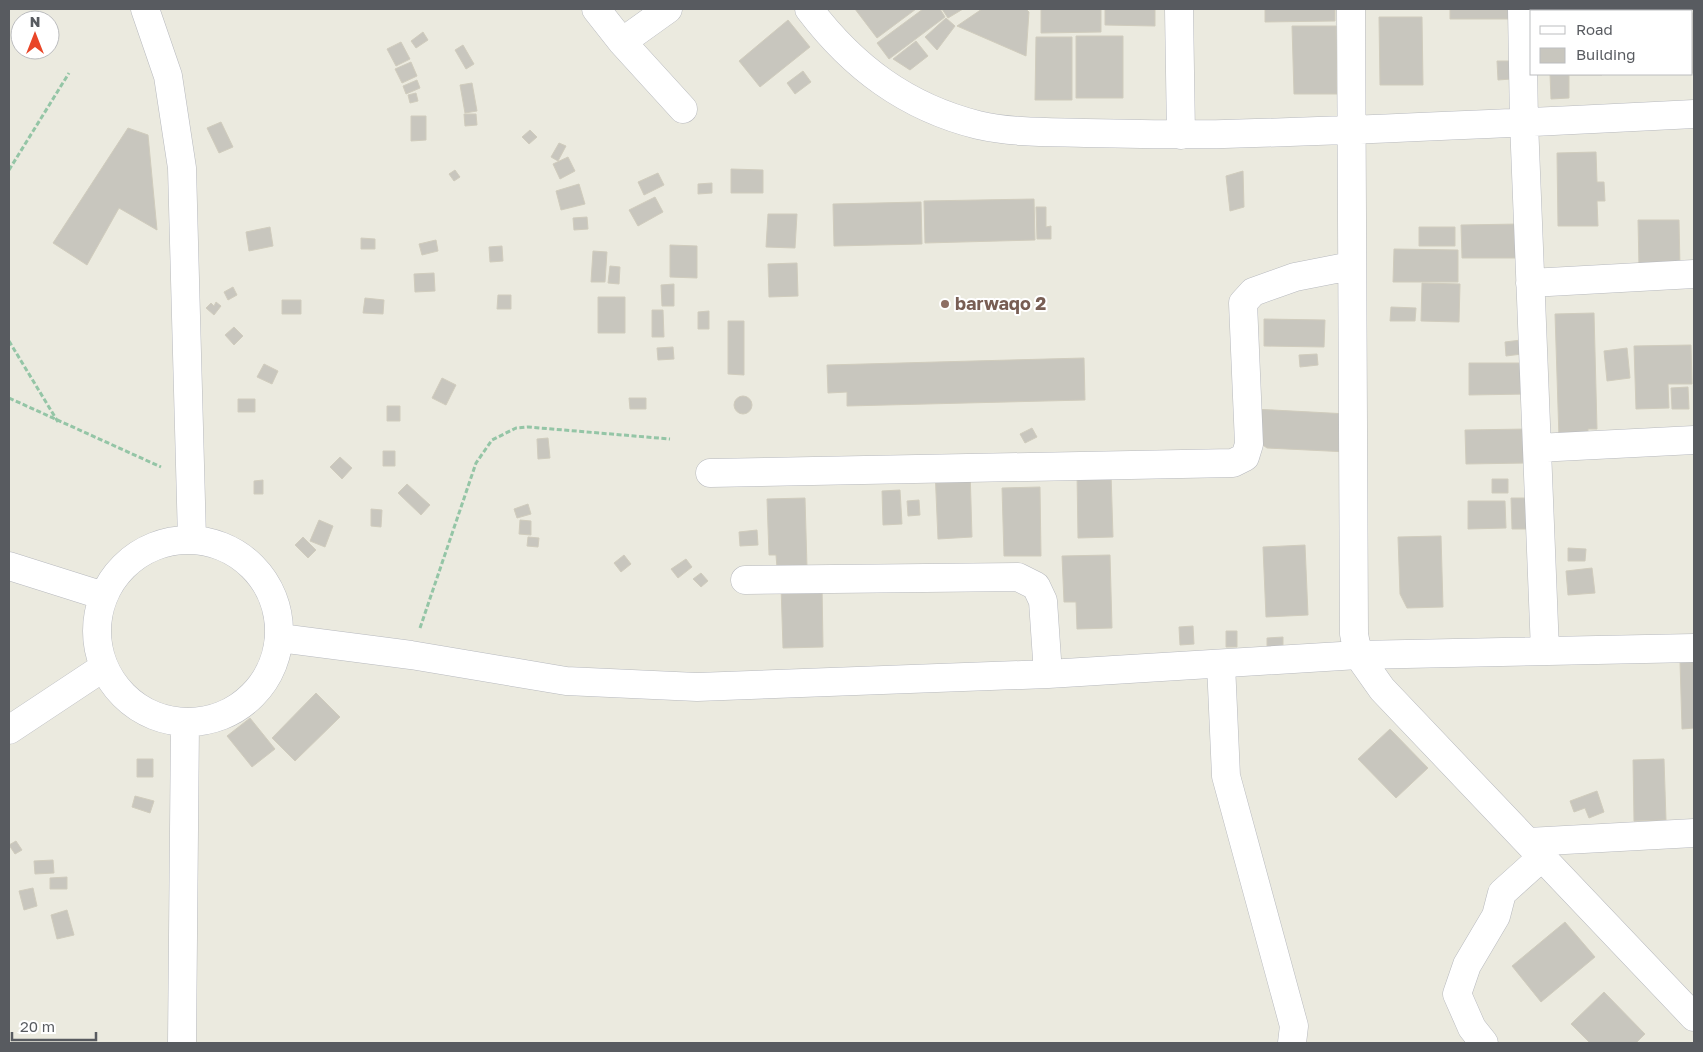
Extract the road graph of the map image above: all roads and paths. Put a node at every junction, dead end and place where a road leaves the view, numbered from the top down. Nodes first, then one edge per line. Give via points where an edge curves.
1 (145, 9) edge
2 (596, 9) edge
3 (668, 9) edge
4 (809, 9) edge
5 (1179, 9) edge
6 (1351, 9) edge
7 (1522, 9) edge
8 (622, 42) junction
9 (69, 73) dead end
10 (683, 109) dead end
11 (1694, 114) edge
12 (1524, 122) junction
13 (1350, 131) junction
14 (1181, 135) junction
15 (9, 170) edge
16 (1351, 266) junction
17 (1694, 274) edge
18 (1530, 283) junction
19 (9, 341) edge
20 (9, 398) edge
21 (59, 422) junction
22 (670, 439) dead end
23 (1694, 440) edge
24 (1537, 448) junction
25 (710, 473) dead end
26 (192, 480) junction
27 (192, 539) junction
28 (9, 566) edge
29 (745, 580) dead end
30 (104, 596) junction
31 (280, 638) junction
32 (1694, 648) edge
33 (1545, 651) junction
34 (411, 656) junction
35 (1358, 656) junction
36 (1221, 664) junction
37 (104, 667) junction
38 (1048, 674) junction
39 (185, 723) junction
40 (9, 730) edge
41 (1694, 834) edge
42 (1535, 849) junction
43 (1694, 1017) edge
44 (182, 1043) edge
45 (1292, 1043) edge
46 (1484, 1043) edge

1 - 26 street via 168,76 182,168
2 - 8 street
3 - 8 street
4 - 14 street via 832,39 863,68 898,93 937,112 978,125 1021,132
5 - 14 street
6 - 13 street
7 - 12 street
8 - 10 street
9 - 15 path
11 - 12 street
12 - 13 street
12 - 18 street
13 - 14 street
13 - 16 street
16 - 25 street via 1296,277 1253,292 1243,303 1249,444 1245,457 1233,463
16 - 35 street via 1354,634
17 - 18 street
18 - 24 street
19 - 21 path
20 - 21 path
21 - 26 path
22 - 34 path via 528,427 505,432 492,440 476,463
23 - 24 street
24 - 33 street
26 - 27 street
27 - 30 street via 164,542 139,554 118,572
27 - 31 street via 221,545 246,560 267,582 278,609
28 - 30 street
29 - 38 street via 1018,577 1036,586 1043,601
30 - 37 street via 97,619 97,644
31 - 34 street
31 - 39 street via 276,661 250,700 209,720
32 - 33 street
33 - 35 street
34 - 38 street via 566,681 696,688
35 - 36 street
35 - 42 street via 1382,689
36 - 38 street
36 - 45 street via 1226,776 1294,1026
37 - 39 street via 114,685 145,712
37 - 40 street
39 - 44 street
41 - 42 street
42 - 43 street
42 - 46 street via 1502,893 1496,916 1467,965 1457,994 1472,1028

